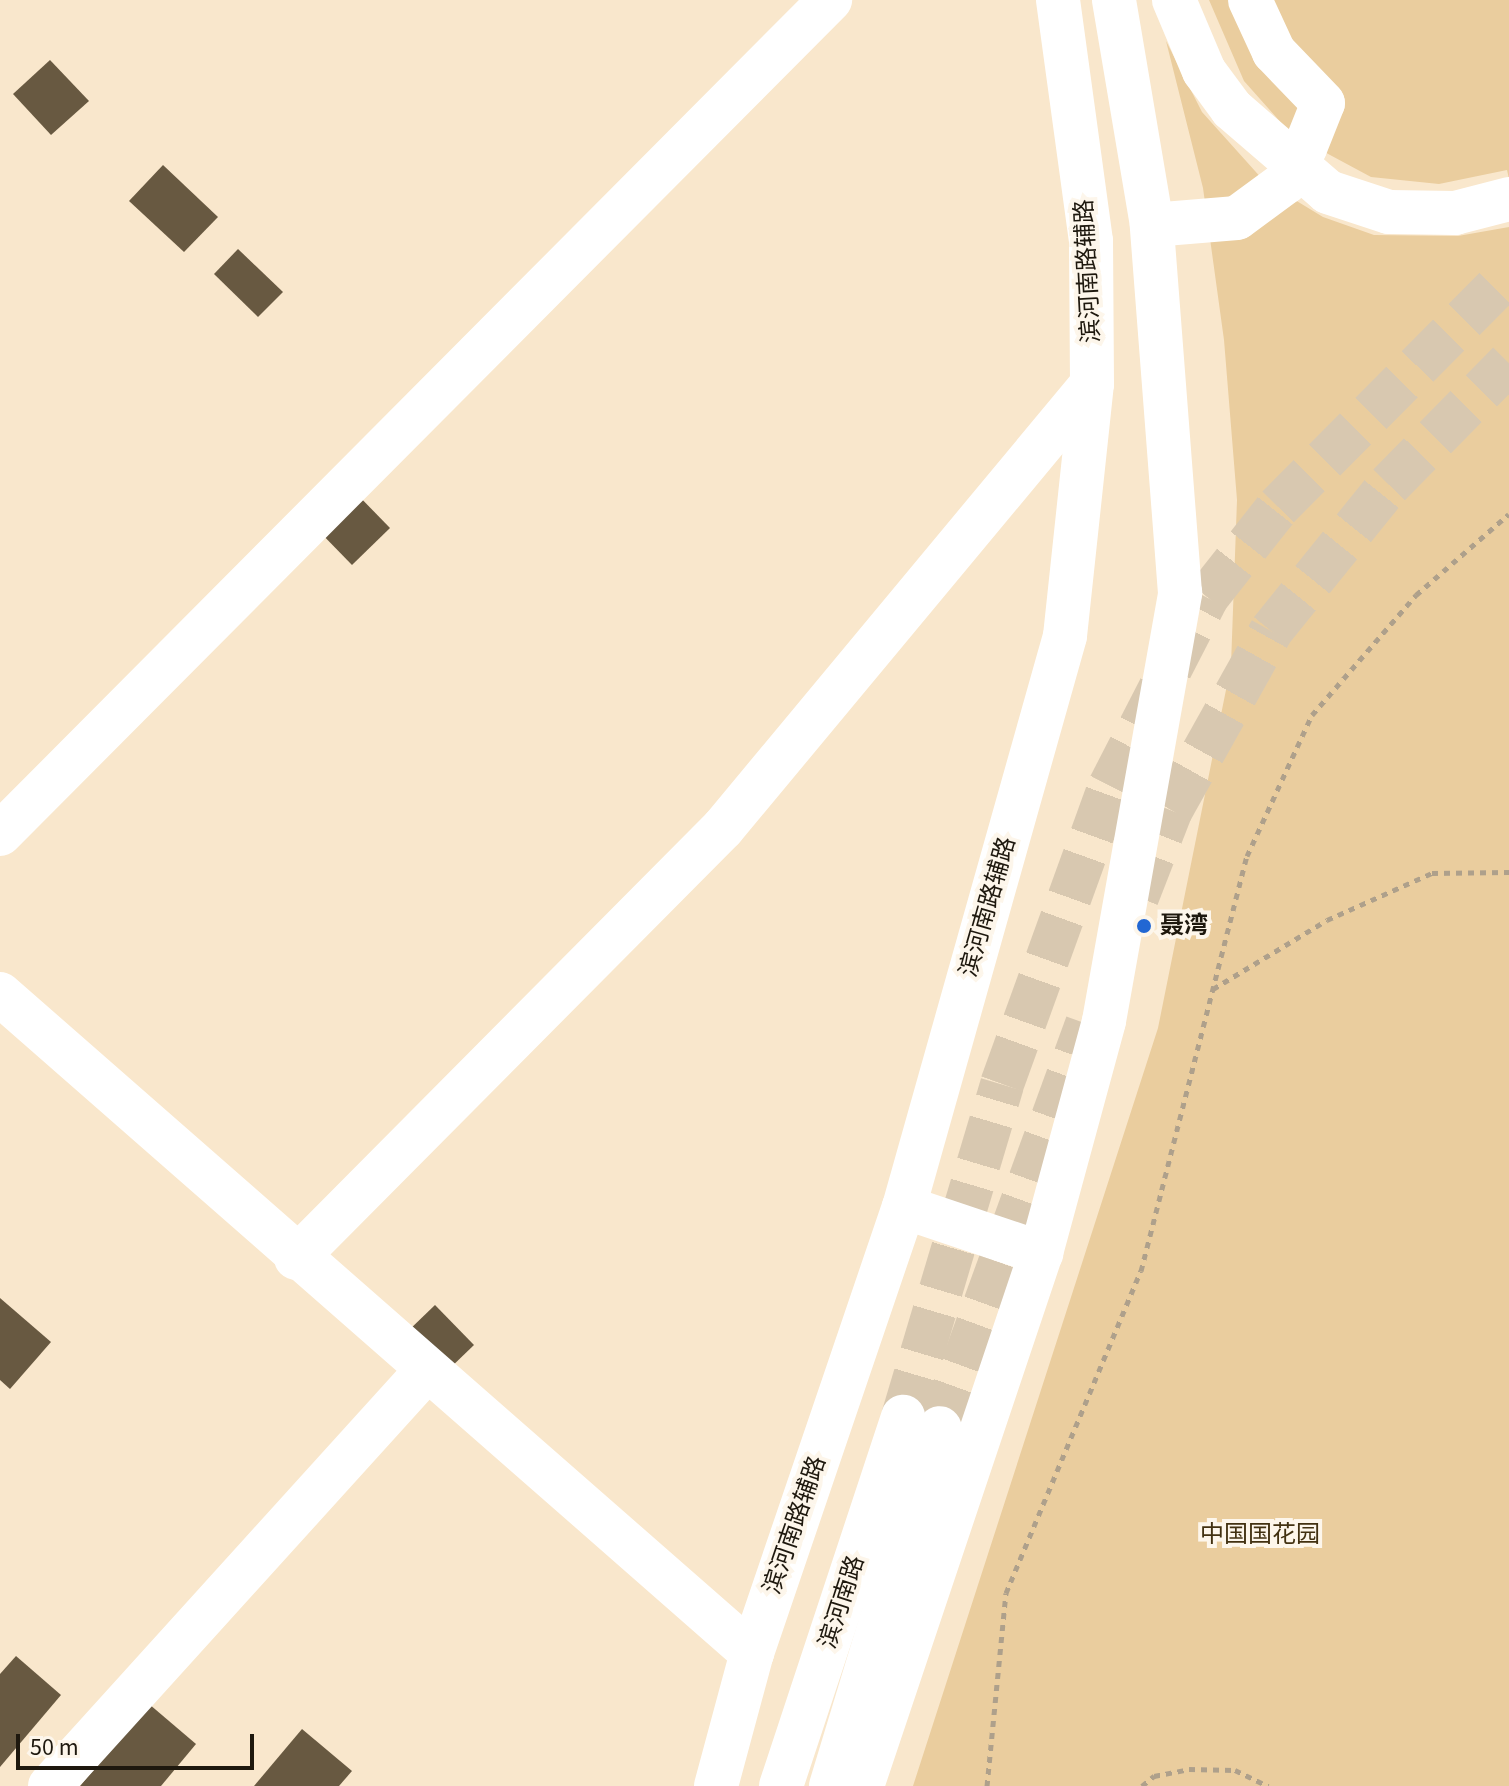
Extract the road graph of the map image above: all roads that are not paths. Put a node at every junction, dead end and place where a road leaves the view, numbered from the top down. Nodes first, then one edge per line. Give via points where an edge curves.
1 (830, 0) edge
2 (1058, 0) edge
3 (1114, 0) edge
4 (1174, 0) edge
5 (1250, 0) edge
6 (1509, 199) edge
7 (1152, 225) junction
8 (1092, 384) junction
9 (0, 834) edge
10 (0, 994) edge
11 (904, 1207) junction
12 (1041, 1253) junction
13 (296, 1258) junction
14 (425, 1372) junction
15 (752, 1653) junction
16 (50, 1786) edge
17 (716, 1786) edge
18 (781, 1786) edge
19 (831, 1786) edge
20 (862, 1786) edge

1 - 9 main road
2 - 8 main road, 滨河南路辅路 via 1091,241
3 - 7 main road
4 - 6 main road via 1204,71 1232,109 1328,192 1389,212 1455,213
5 - 7 main road via 1274,52 1323,103 1296,165 1237,218
7 - 12 main road via 1180,593 1104,1021
8 - 11 main road, 滨河南路辅路 via 1065,636
8 - 13 main road via 723,828
10 - 13 main road
11 - 12 main road
11 - 15 main road, 滨河南路辅路
12 - 20 main road
13 - 14 main road
14 - 15 main road
14 - 16 main road
15 - 17 main road, 滨河南路辅路
18 - 19 main road, 滨河南路 via 922,1423

